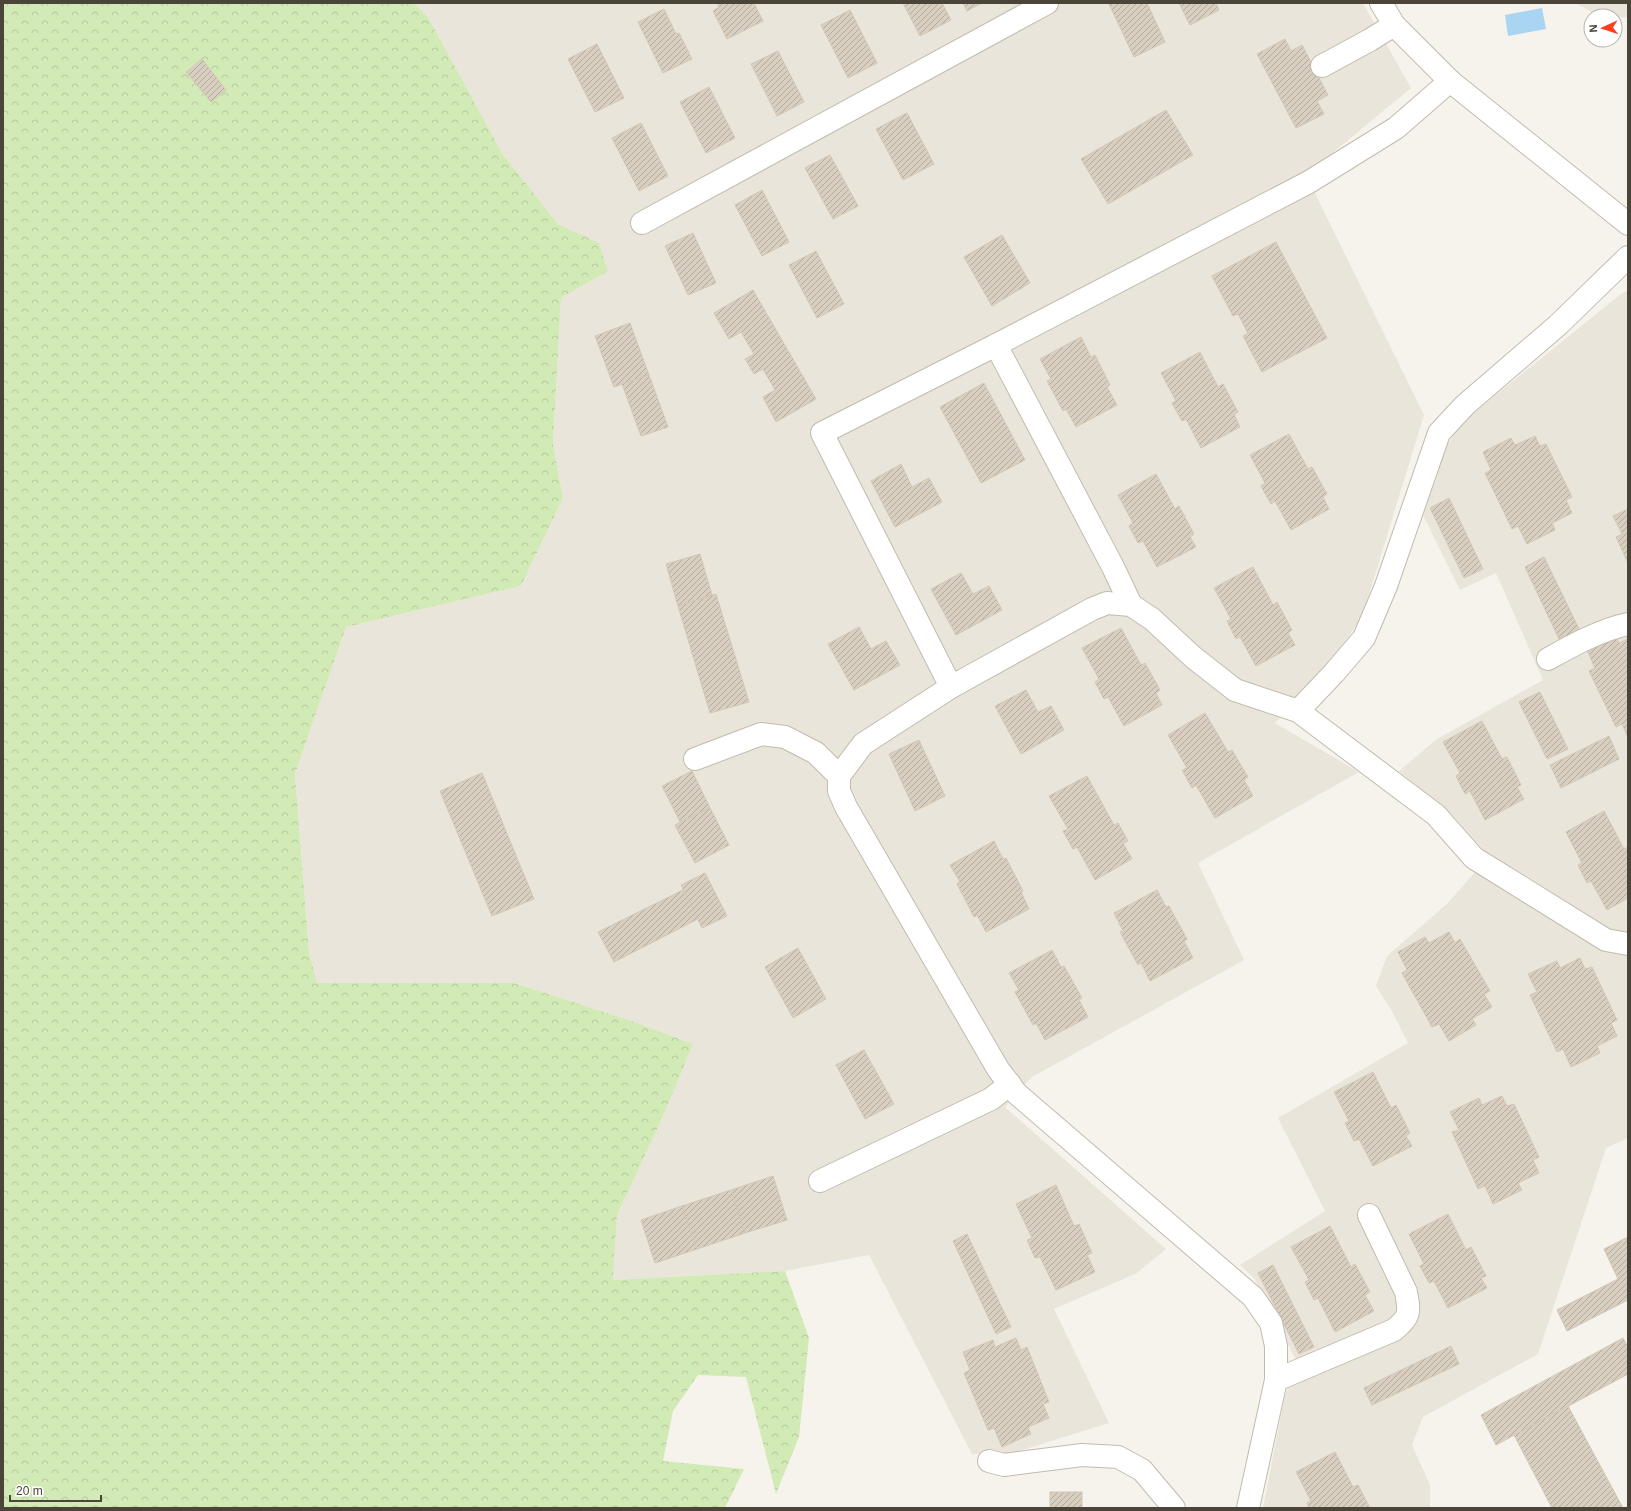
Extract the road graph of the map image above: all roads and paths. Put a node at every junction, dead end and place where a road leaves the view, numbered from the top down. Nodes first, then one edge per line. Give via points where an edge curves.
1 (1047, 3) edge
2 (1381, 3) edge
3 (1394, 24) junction
4 (1322, 66) dead end
5 (1450, 81) junction
6 (642, 223) dead end
7 (1628, 224) edge
8 (1628, 257) edge
9 (996, 345) junction
10 (1131, 605) junction
11 (1628, 624) edge
12 (1548, 659) dead end
13 (951, 687) junction
14 (1298, 711) junction
15 (695, 759) dead end
16 (839, 776) junction
17 (1628, 944) edge
18 (1010, 1084) junction
19 (820, 1181) dead end
20 (1369, 1215) dead end
21 (1276, 1380) junction
22 (989, 1461) dead end
23 (1174, 1508) edge
24 (1248, 1508) edge

1 - 6 street
2 - 3 street
3 - 4 street
3 - 5 street
5 - 7 street
5 - 9 street via 1396,128 1309,182
8 - 14 street via 1558,325 1465,405 1439,433 1386,586 1364,638
9 - 10 street via 1110,560
9 - 13 street via 822,433
10 - 13 street via 1107,603 1092,609
10 - 14 street via 1152,619 1193,657 1235,690
11 - 12 street via 1616,626
13 - 16 street via 863,744
14 - 17 street via 1436,815 1474,858 1606,940
15 - 16 street via 760,734 785,737 816,753
16 - 18 street via 839,791 846,808 998,1069
18 - 19 street via 991,1099
18 - 21 street via 1016,1094 1253,1297 1271,1323 1276,1346
20 - 21 street via 1406,1292 1409,1306 1406,1320 1394,1330
21 - 24 street
22 - 23 street via 1004,1465 1082,1455 1118,1457 1142,1470

